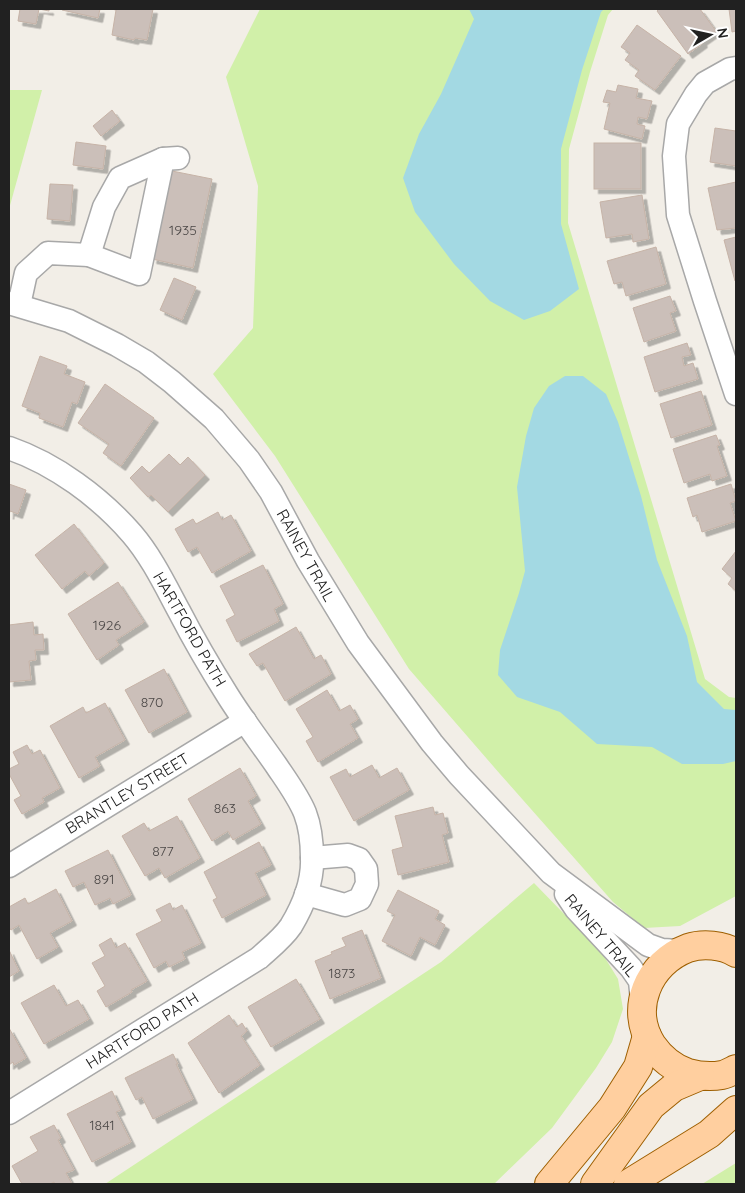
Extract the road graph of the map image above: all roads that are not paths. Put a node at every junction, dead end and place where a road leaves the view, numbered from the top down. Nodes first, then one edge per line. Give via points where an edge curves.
1 (736, 68) edge
2 (89, 255) junction
3 (14, 304) edge
4 (736, 394) edge
5 (9, 448) edge
6 (245, 721) junction
7 (312, 858) junction
8 (9, 866) edge
9 (551, 873) junction
10 (306, 894) junction
11 (730, 945) edge
12 (680, 951) junction
13 (642, 1001) junction
14 (647, 1036) junction
15 (736, 1069) edge
16 (700, 1076) junction
17 (736, 1110) edge
18 (9, 1113) edge
19 (549, 1184) edge
20 (595, 1184) edge
21 (628, 1184) edge

1 - 4 street via 705,83 696,94 678,124 674,156 678,215
2 - 2 street via 139,274 170,159 120,178 104,207
2 - 3 street via 48,253 26,273
3 - 9 street, RAINEY TRAIL via 69,322 117,345 166,377 214,419 271,492 335,608 388,686 459,775
5 - 6 street, HARTFORD PATH via 24,453 79,486 132,534
6 - 7 street, HARTFORD PATH via 292,789 305,814
6 - 8 street, BRANTLEY STREET
7 - 10 street, HARTFORD PATH
7 - 10 street via 348,854 358,859 366,869 368,884 360,899 345,905
9 - 12 street, RAINEY TRAIL via 648,945
9 - 13 street, RAINEY TRAIL via 576,908 640,980
10 - 18 street, HARTFORD PATH via 290,927 259,958
11 - 12 main road via 698,946
12 - 13 main road via 662,963 649,980
13 - 14 main road via 642,1019
14 - 16 main road via 660,1056 678,1070
14 - 19 main road via 638,1068 612,1108
15 - 16 main road
16 - 20 main road via 674,1087 651,1106
17 - 21 main road via 709,1134

